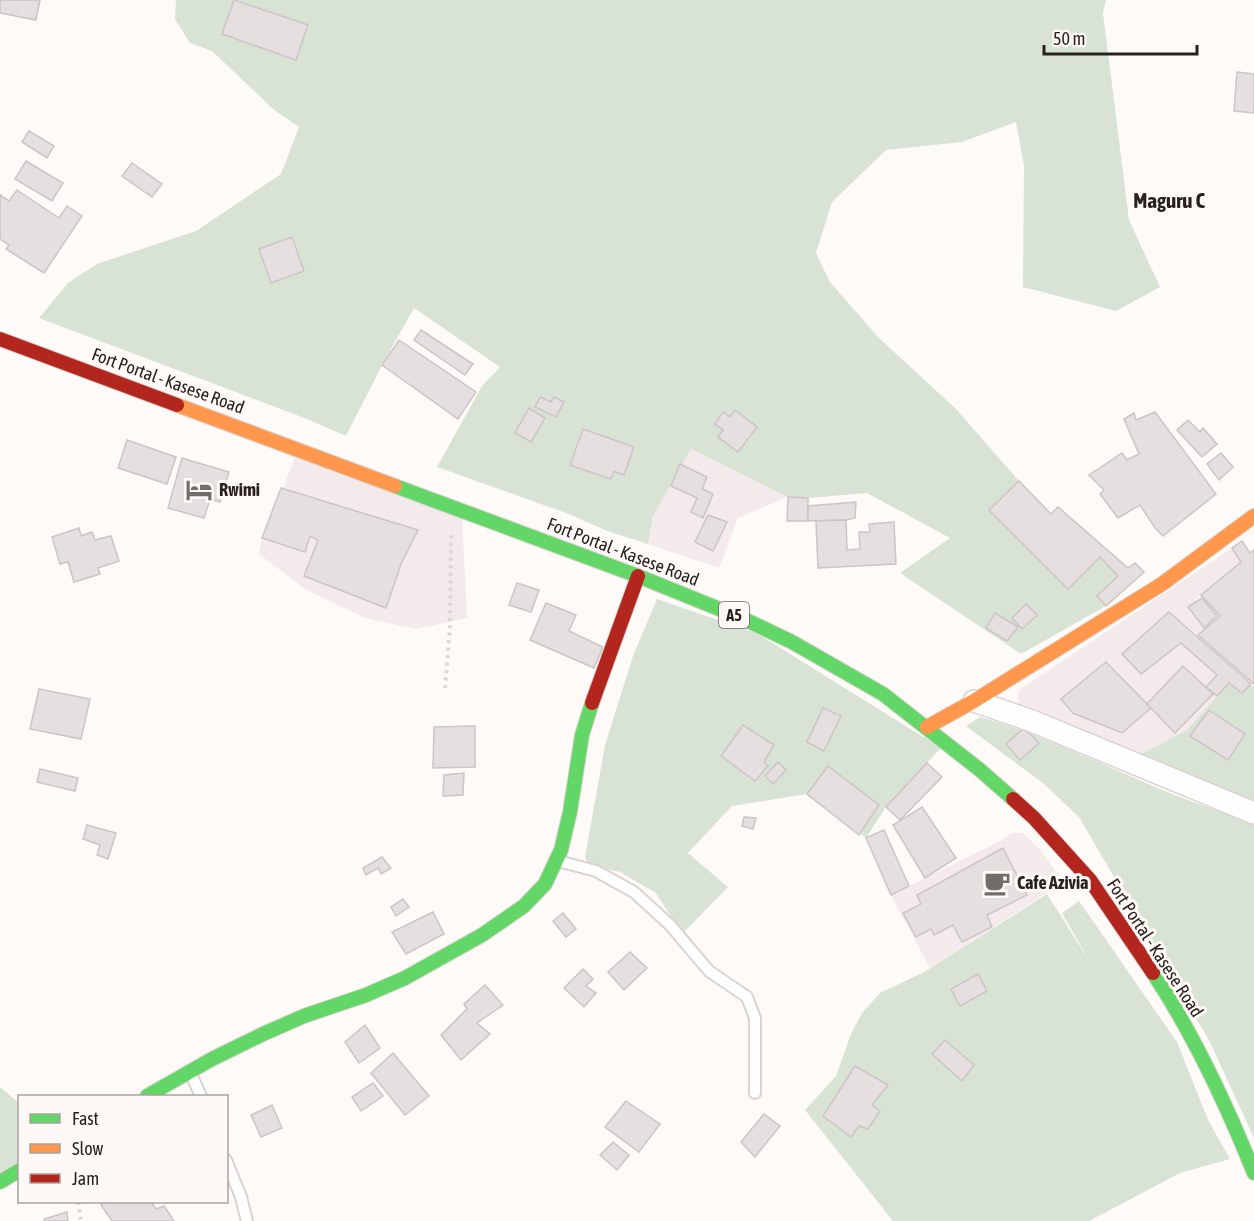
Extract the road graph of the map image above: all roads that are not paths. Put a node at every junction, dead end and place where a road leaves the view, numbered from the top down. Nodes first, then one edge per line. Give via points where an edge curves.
1 (0, 339) edge
2 (1254, 516) edge
3 (638, 576) junction
4 (974, 701) junction
5 (927, 727) junction
6 (1254, 813) edge
7 (558, 861) junction
8 (190, 1072) junction
9 (755, 1093) dead end
10 (149, 1095) edge
11 (201, 1095) edge
12 (228, 1165) edge
13 (18, 1171) edge
14 (1254, 1173) edge
15 (0, 1182) edge
16 (247, 1221) edge

1 - 3 main road, Fort Portal - Kasese Road / A5
2 - 4 main road via 1162,584
3 - 5 main road, Fort Portal - Kasese Road / A5 via 792,642 883,694
3 - 7 main road via 582,734
4 - 5 main road
4 - 6 street
5 - 14 main road, Fort Portal - Kasese Road / A5 via 1034,818 1090,880 1173,1003
7 - 8 main road via 533,899 429,967 281,1025
7 - 9 lane via 596,871 634,892 670,925 709,971 747,997 755,1018
8 - 10 main road
8 - 11 lane
12 - 16 lane
13 - 15 main road

